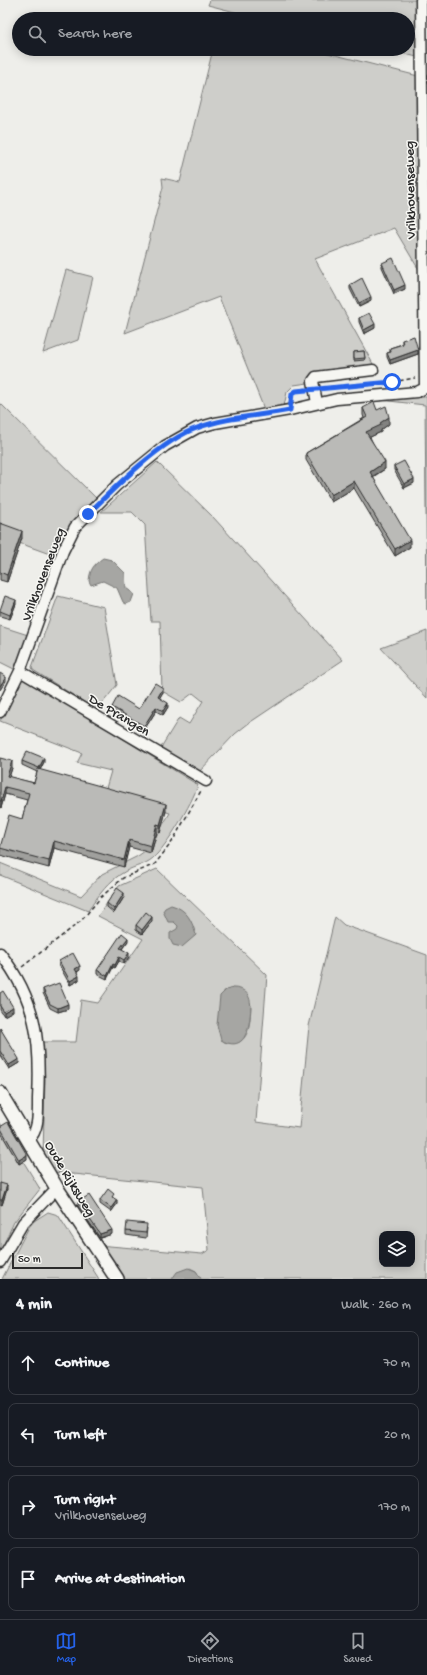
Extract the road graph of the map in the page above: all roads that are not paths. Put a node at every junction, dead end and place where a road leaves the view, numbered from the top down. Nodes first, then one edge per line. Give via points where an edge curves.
1 (421, 0) edge
2 (373, 370) dead end
3 (317, 403) junction
4 (20, 671) junction
5 (0, 712) edge
6 (206, 781) road end
7 (0, 953) edge
8 (0, 1093) edge
9 (29, 1139) junction
10 (58, 1190) junction
11 (0, 1262) edge
12 (117, 1279) edge

1 - 3 street, Vrilkhovenseweg via 426,386 417,392 354,396
2 - 3 street via 316,377 313,388
3 - 4 street, Vrilkhovenseweg via 196,428 165,446 117,485 75,527 69,538
4 - 5 street, Vrilkhovenseweg
4 - 6 street, De Prangen
7 - 9 street via 15,973 30,1005 39,1046 36,1129
8 - 9 street, Oude Rijksweg
9 - 10 street, Oude Rijksweg
10 - 11 street via 23,1223
10 - 12 street, Oude Rijksweg

